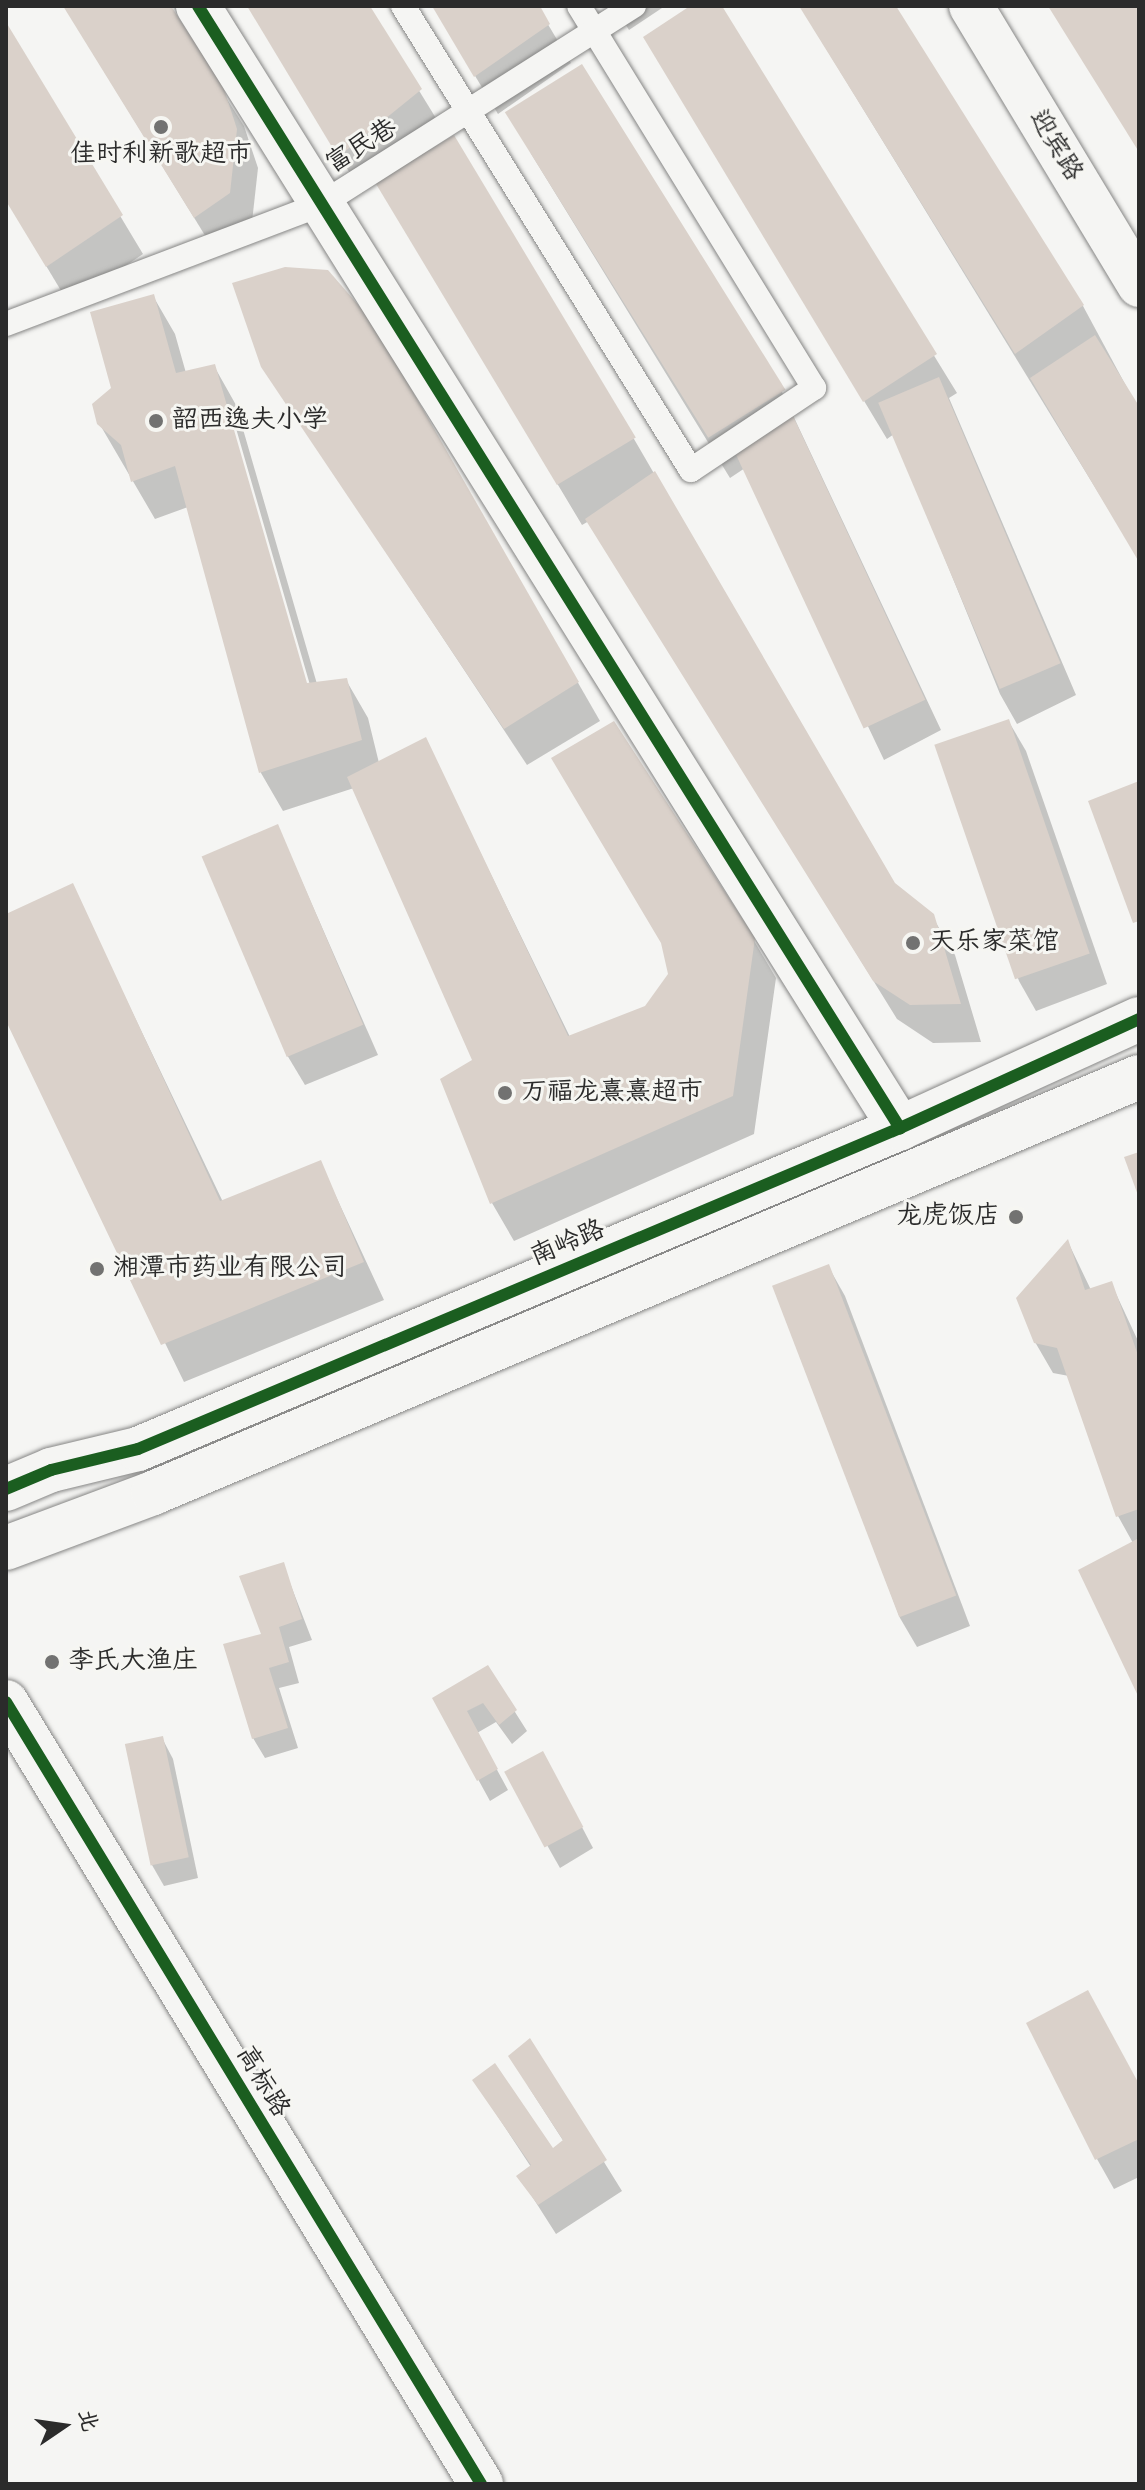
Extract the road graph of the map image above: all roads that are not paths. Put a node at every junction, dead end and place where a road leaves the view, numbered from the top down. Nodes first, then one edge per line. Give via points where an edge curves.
1 (198, 6) edge
2 (403, 6) edge
3 (579, 6) edge
4 (634, 6) edge
5 (971, 6) edge
6 (594, 32) junction
7 (469, 113) junction
8 (320, 205) junction
9 (1139, 285) edge
10 (6, 324) edge
11 (1139, 1019) edge
12 (1139, 1077) edge
13 (900, 1128) junction
14 (6, 1489) edge
15 (6, 1548) edge
16 (6, 1702) edge
17 (481, 2484) edge

1 - 8 street
2 - 7 lane
3 - 6 lane
4 - 6 lane, 富民巷
5 - 9 street, 迎宾路
6 - 7 lane, 富民巷
6 - 7 lane via 814,388 691,470
7 - 8 lane, 富民巷
8 - 10 lane, 富民巷
8 - 13 street
11 - 13 street, 南岭路
12 - 15 street via 153,1493
13 - 14 street, 南岭路 via 138,1449 51,1470
16 - 17 street, 高标路

